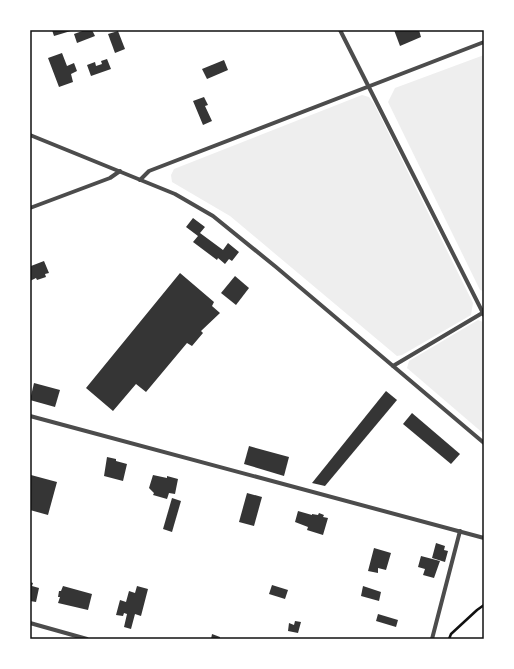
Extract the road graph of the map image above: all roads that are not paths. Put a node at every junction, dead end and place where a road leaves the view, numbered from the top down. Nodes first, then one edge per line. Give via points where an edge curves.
1 (340, 30) edge
2 (484, 42) edge
3 (368, 86) junction
4 (30, 135) edge
5 (120, 171) junction
6 (140, 180) junction
7 (30, 208) edge
8 (484, 313) edge
9 (393, 366) junction
10 (30, 416) edge
11 (484, 443) edge
12 (460, 531) junction
13 (484, 538) edge
14 (30, 623) edge
15 (87, 639) edge
16 (432, 639) edge

1 - 3 street
2 - 3 street
3 - 6 street via 149,171
3 - 8 street
4 - 5 street
5 - 6 street
5 - 7 street via 110,178
6 - 9 street via 175,194 213,216
8 - 9 street
9 - 11 street
10 - 12 street
12 - 13 street
12 - 16 street
14 - 15 street

